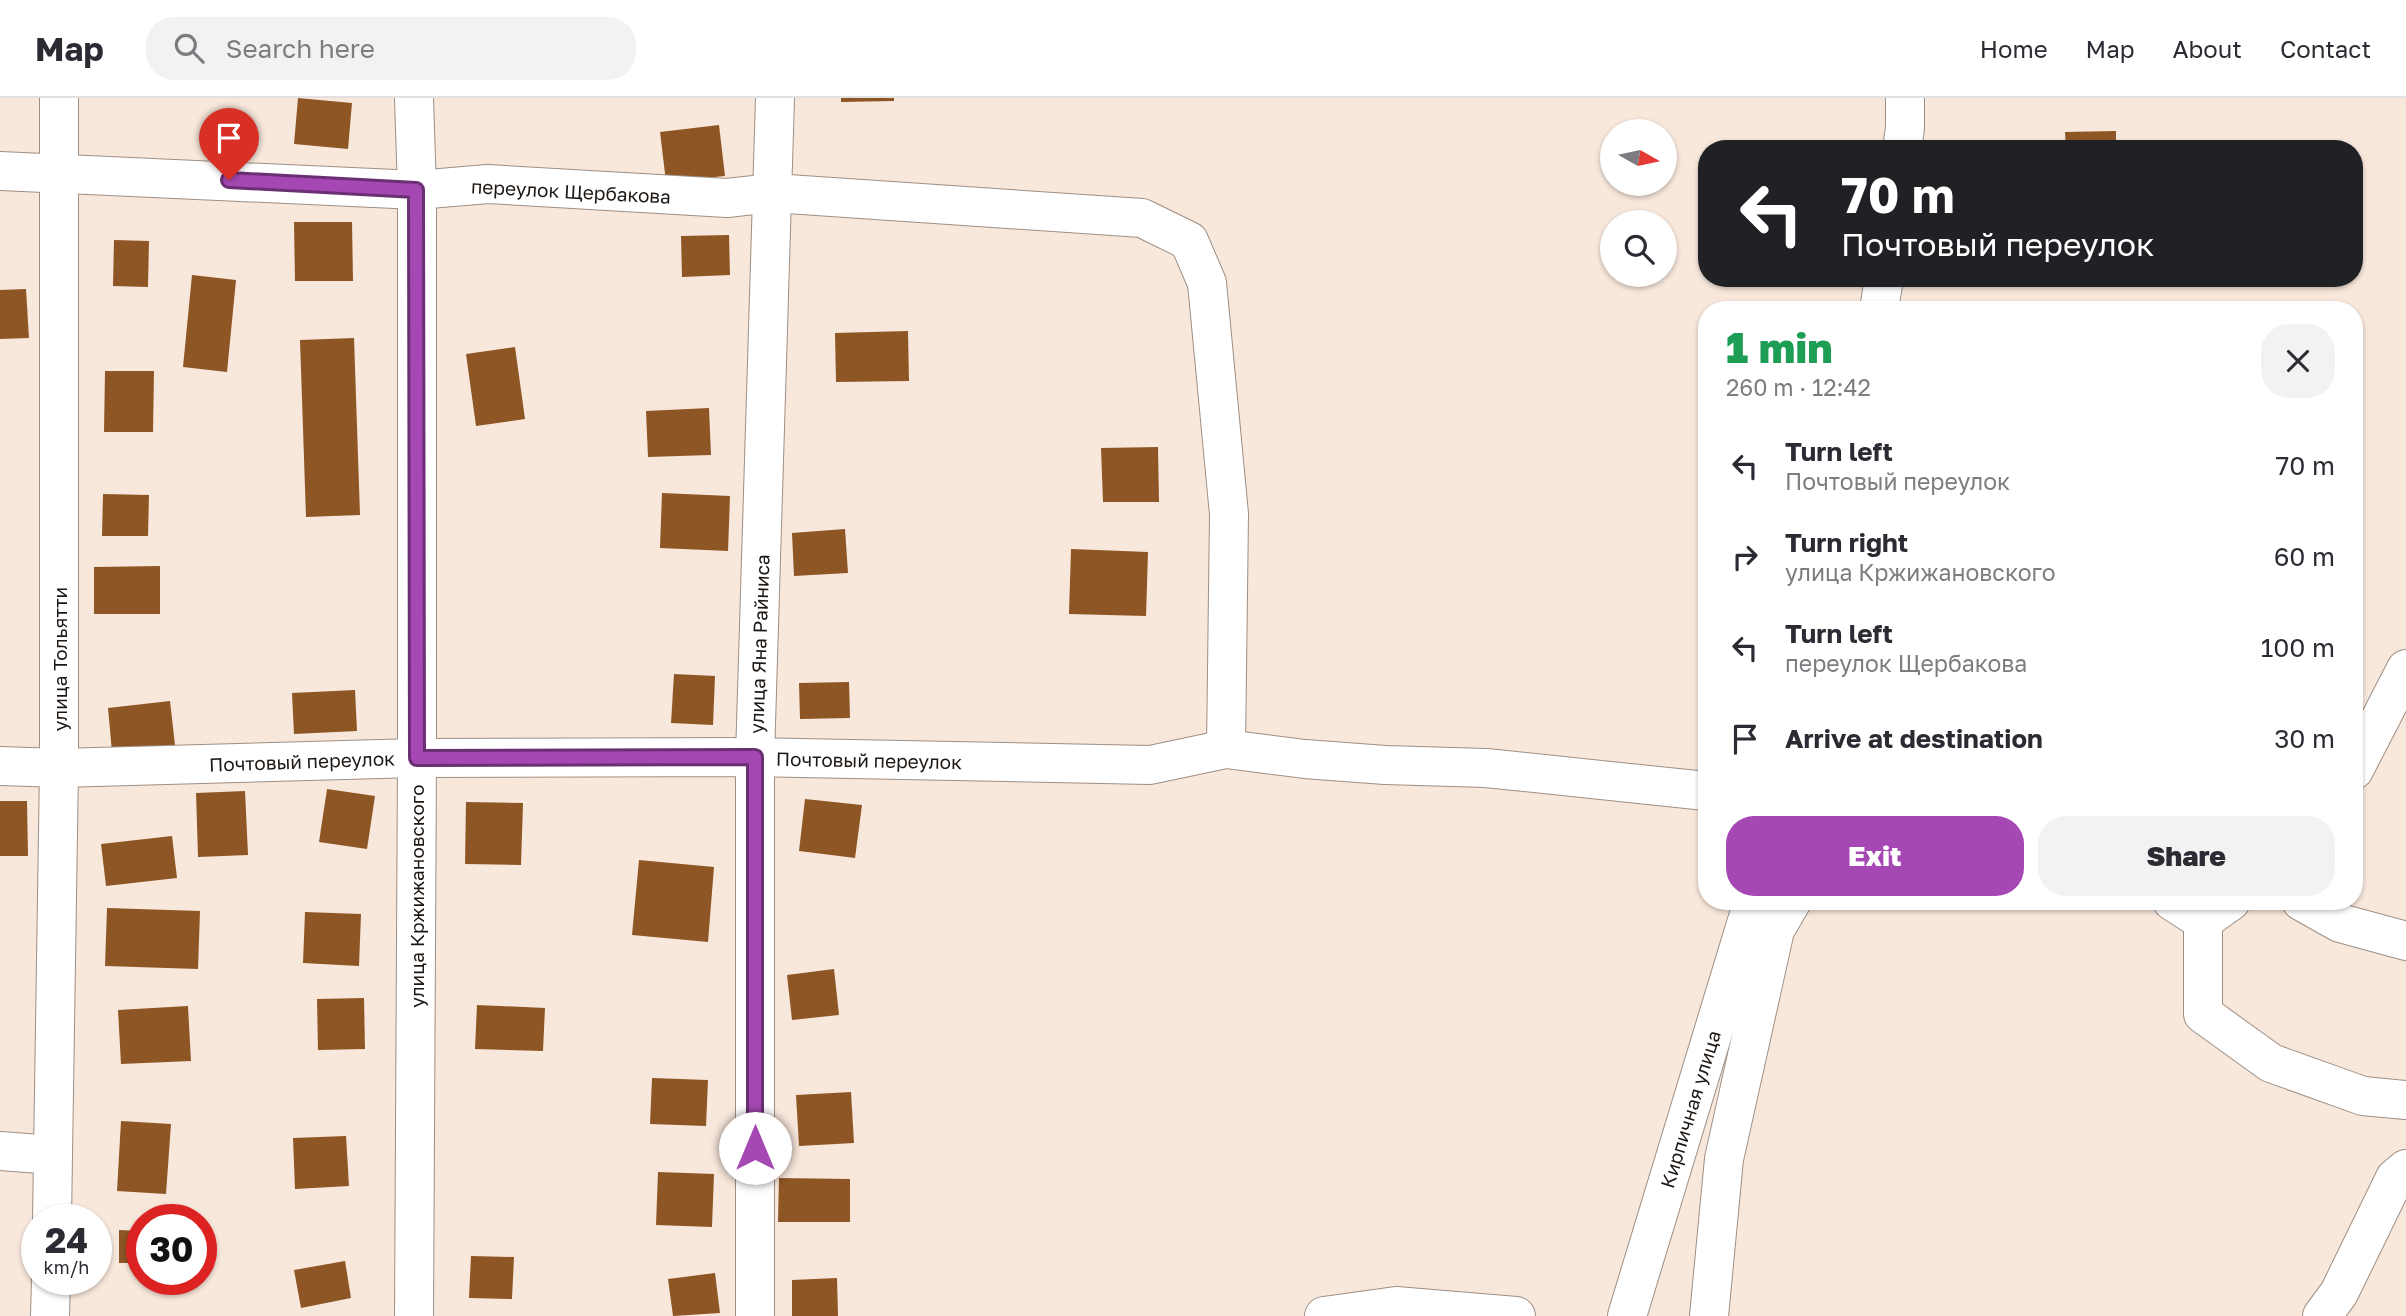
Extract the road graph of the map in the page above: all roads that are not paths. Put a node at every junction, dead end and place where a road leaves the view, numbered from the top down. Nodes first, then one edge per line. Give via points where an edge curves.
1 (59, 98) edge
2 (414, 98) edge
3 (775, 98) edge
4 (1905, 98) edge
5 (1903, 140) edge
6 (0, 171) edge
7 (60, 175) junction
8 (416, 190) junction
9 (773, 193) junction
10 (2405, 669) edge
11 (1226, 749) junction
12 (2363, 752) edge
13 (755, 757) junction
14 (417, 758) junction
15 (0, 766) edge
16 (59, 768) junction
17 (1698, 790) edge
18 (1750, 910) edge
19 (1787, 910) edge
20 (2202, 910) edge
21 (2317, 910) edge
22 (2406, 941) edge
23 (2406, 1100) edge
24 (0, 1151) edge
25 (53, 1155) junction
26 (2406, 1169) edge
27 (52, 1204) edge
28 (51, 1295) edge
29 (50, 1316) edge
30 (414, 1316) edge
31 (755, 1316) edge
32 (1324, 1316) edge
33 (1516, 1316) edge
34 (1628, 1316) edge
35 (1709, 1316) edge
36 (2322, 1316) edge

1 - 7 street, улица Тольятти
2 - 8 street, улица Кржижановского
3 - 9 street, улица Яна Райниса
4 - 5 street
6 - 7 street, переулок Щербакова
7 - 8 street, переулок Щербакова
7 - 16 street, улица Тольятти
8 - 9 street, переулок Щербакова via 488,184 727,198
8 - 14 street, улица Кржижановского
9 - 11 street, переулок Щербакова via 1142,218 1189,241 1207,283 1229,514
9 - 13 street, улица Яна Райниса
10 - 12 street
11 - 13 street, Почтовый переулок via 1150,765
11 - 17 street, Почтовый переулок via 1358,763 1486,768
13 - 14 street, Почтовый переулок
13 - 31 street, улица Яна Райниса
14 - 16 street, Почтовый переулок
14 - 30 street, улица Кржижановского
15 - 16 street, Почтовый переулок
16 - 25 street, улица Тольятти
18 - 34 street, Кирпичная улица
19 - 35 street via 1775,930 1724,1159
20 - 23 street via 2203,1014 2271,1063 2363,1096
21 - 22 street via 2340,923
24 - 25 street
25 - 27 street, улица Тольятти
26 - 36 street via 2395,1178 2339,1293
28 - 29 street
32 - 33 street via 1396,1306

